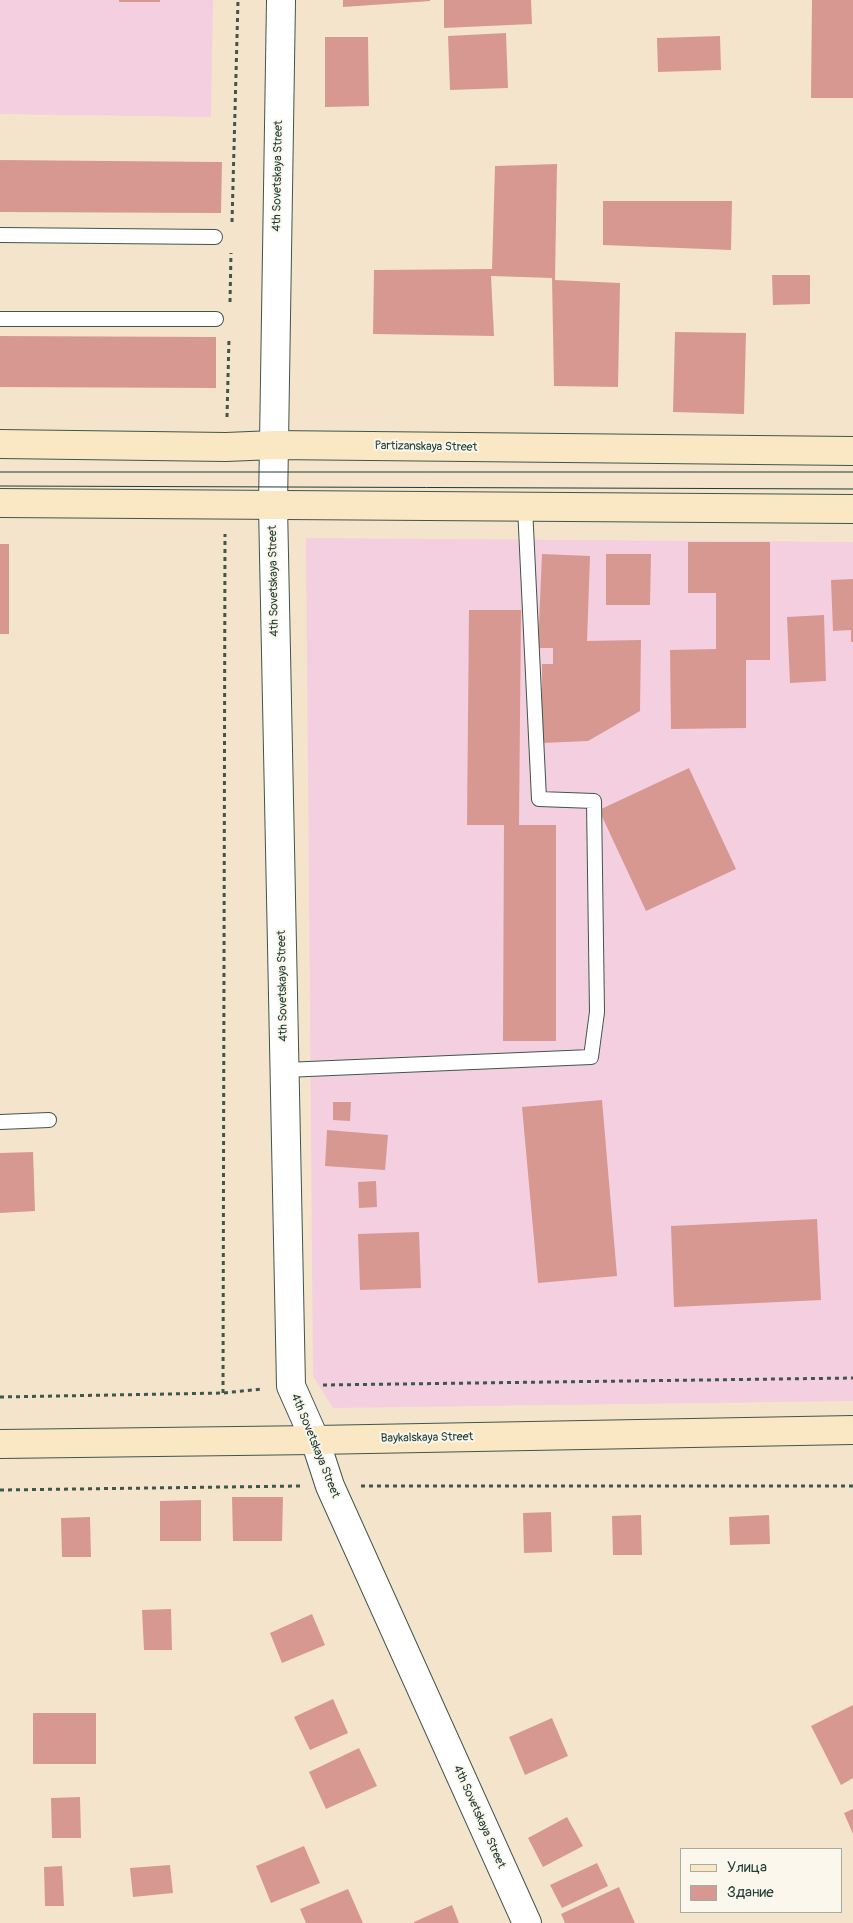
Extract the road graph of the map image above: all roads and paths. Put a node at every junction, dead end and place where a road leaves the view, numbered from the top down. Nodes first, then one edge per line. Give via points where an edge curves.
1 (238, 0) edge
2 (281, 0) edge
3 (232, 222) dead end
4 (0, 235) edge
5 (215, 236) dead end
6 (232, 251) dead end
7 (230, 308) dead end
8 (0, 319) edge
9 (216, 319) dead end
10 (229, 337) dead end
11 (227, 418) dead end
12 (0, 444) edge
13 (274, 445) junction
14 (853, 451) edge
15 (0, 502) edge
16 (273, 506) junction
17 (525, 508) junction
18 (853, 509) edge
19 (225, 526) dead end
20 (285, 1070) junction
21 (50, 1120) dead end
22 (0, 1122) edge
23 (853, 1378) edge
24 (291, 1386) junction
25 (222, 1393) junction
26 (0, 1397) edge
27 (853, 1430) edge
28 (314, 1440) junction
29 (0, 1444) edge
30 (330, 1486) junction
31 (853, 1486) edge
32 (0, 1490) edge
33 (527, 1923) edge

1 - 3 path
2 - 13 street, 4th Sovetskaya Street
4 - 5 lane
6 - 7 path
8 - 9 lane
10 - 11 path
12 - 13 street, Partizanskaya Street
13 - 14 street, Partizanskaya Street
13 - 16 street, 4th Sovetskaya Street
15 - 16 street
16 - 17 street
16 - 20 street, 4th Sovetskaya Street
17 - 18 street
17 - 20 lane via 539,799 594,801 597,1012 591,1057
19 - 25 path
20 - 24 street, 4th Sovetskaya Street
21 - 22 lane
23 - 24 path
24 - 25 path
24 - 28 street, 4th Sovetskaya Street
25 - 26 path
27 - 28 street, Baykalskaya Street
28 - 29 street, Baykalskaya Street
28 - 30 street, 4th Sovetskaya Street
30 - 31 path
30 - 32 path
30 - 33 street, 4th Sovetskaya Street

